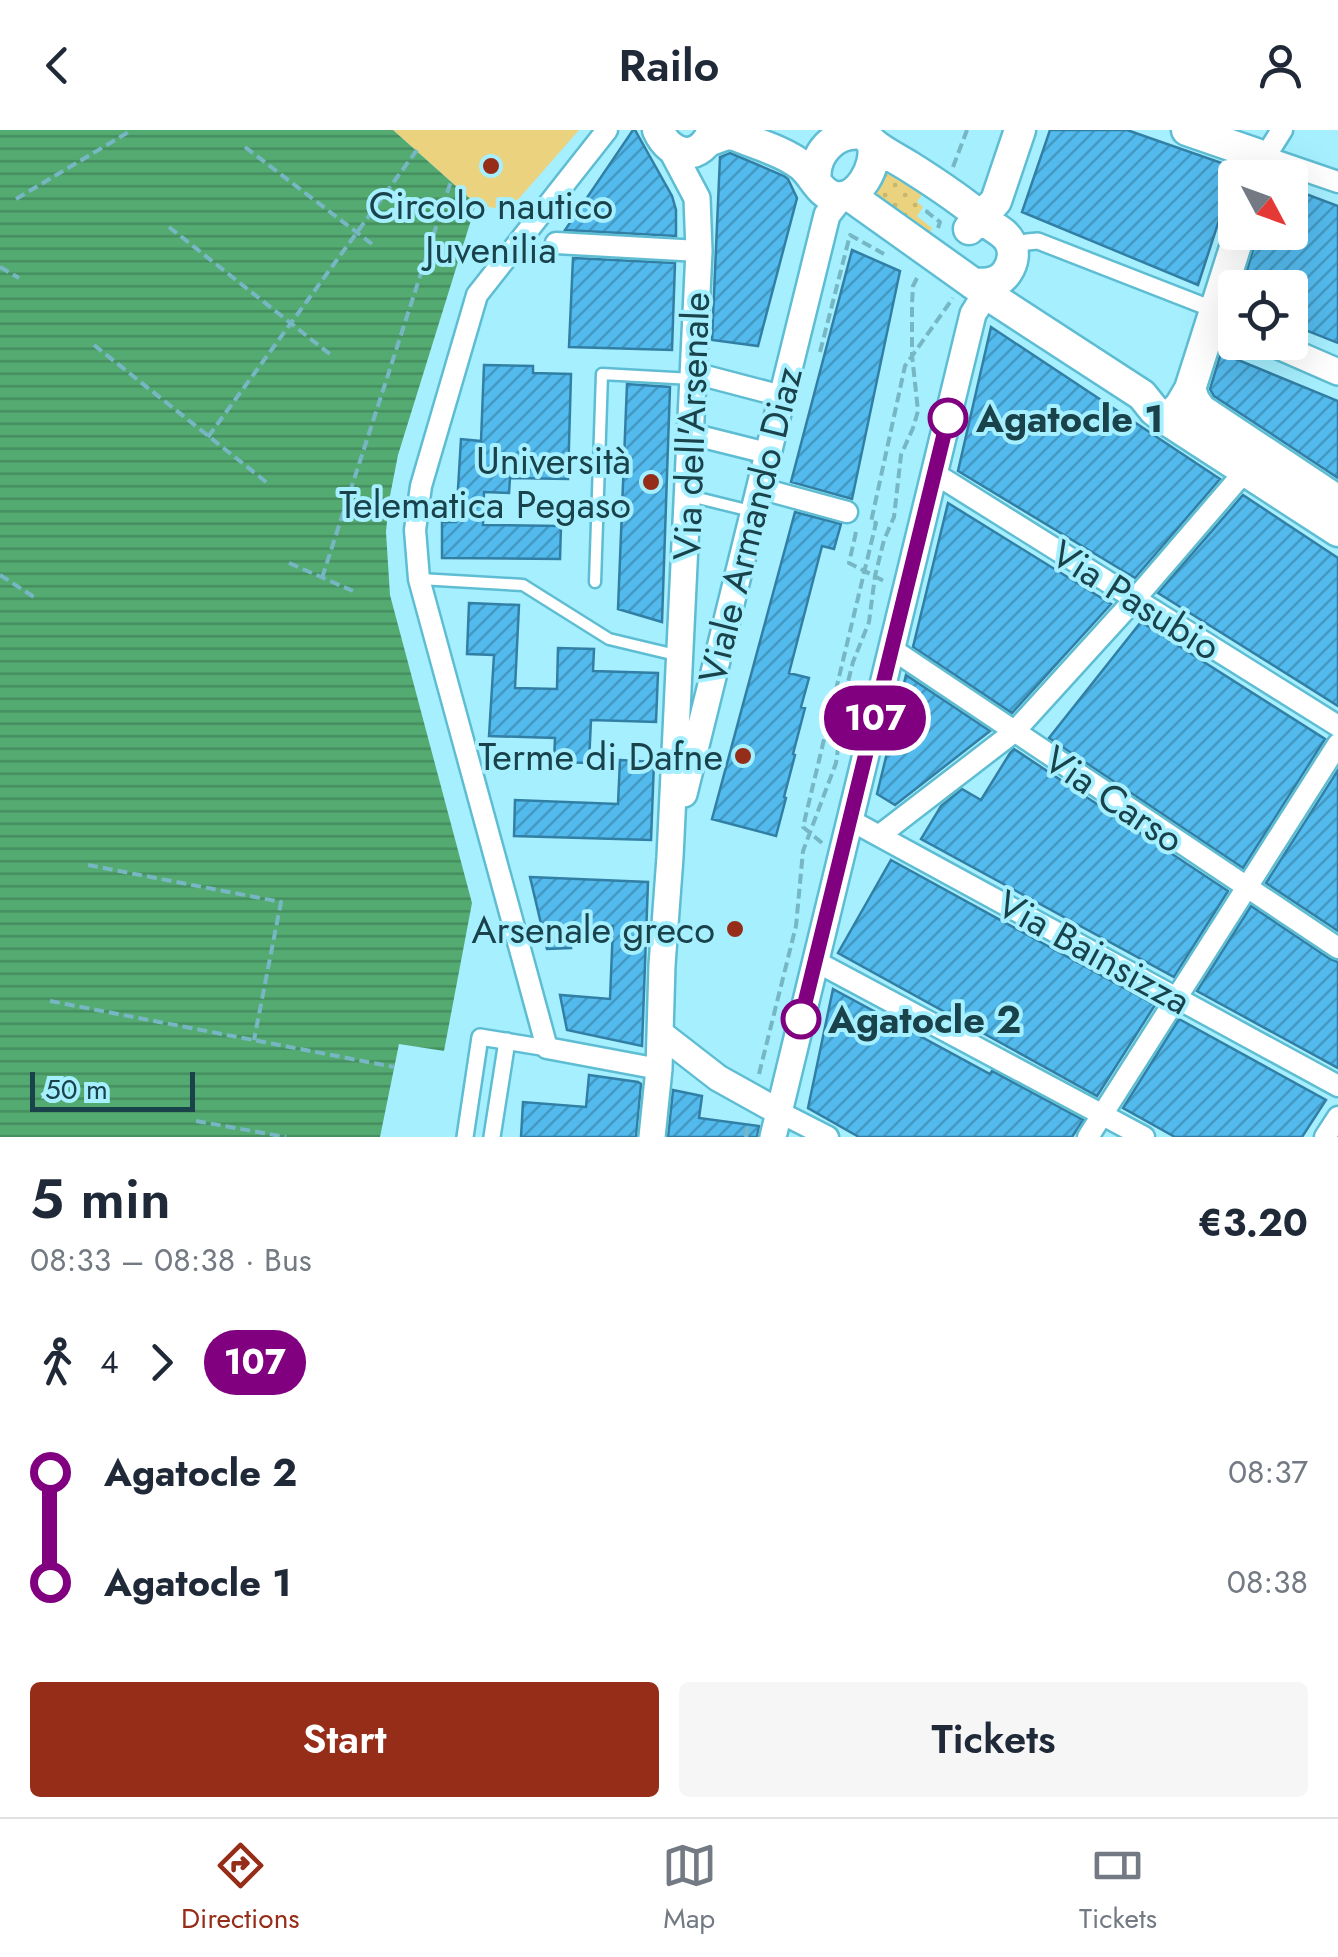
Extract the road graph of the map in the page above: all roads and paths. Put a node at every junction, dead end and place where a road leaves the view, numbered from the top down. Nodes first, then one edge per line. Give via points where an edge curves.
1 (132, 130) edge
2 (607, 130) edge
3 (772, 130) edge
4 (966, 130) edge
5 (1020, 130) edge
6 (1188, 130) edge
7 (1282, 130) edge
8 (662, 136) edge
9 (710, 136) edge
10 (865, 137) edge
11 (830, 142) junction
12 (246, 147) dead end
13 (416, 150) dead end
14 (1248, 160) edge
15 (1266, 160) edge
16 (1308, 176) edge
17 (949, 178) dead end
18 (451, 181) dead end
19 (1338, 182) edge
20 (836, 191) junction
21 (936, 197) dead end
22 (16, 199) dead end
23 (987, 219) junction
24 (169, 227) dead end
25 (357, 232) junction
26 (933, 239) dead end
27 (556, 243) dead end
28 (372, 244) dead end
29 (699, 252) junction
30 (884, 254) dead end
31 (0, 267) edge
32 (919, 274) dead end
33 (19, 278) dead end
34 (980, 294) junction
35 (1218, 318) edge
36 (291, 323) junction
37 (1218, 326) edge
38 (94, 345) dead end
39 (331, 355) dead end
40 (912, 356) junction
41 (1308, 359) edge
42 (817, 362) dead end
43 (1338, 372) edge
44 (694, 376) junction
45 (782, 396) junction
46 (1185, 406) junction
47 (691, 434) junction
48 (208, 436) junction
49 (768, 454) junction
50 (1246, 470) junction
51 (934, 473) junction
52 (270, 485) dead end
53 (688, 495) junction
54 (756, 499) junction
55 (1338, 501) edge
56 (847, 512) joint
57 (1338, 531) edge
58 (290, 563) dead end
59 (864, 570) junction
60 (0, 574) edge
61 (875, 576) junction
62 (322, 578) junction
63 (419, 579) junction
64 (594, 582) dead end
65 (887, 582) dead end
66 (684, 585) junction
67 (353, 592) dead end
68 (732, 596) junction
69 (34, 597) dead end
70 (1135, 598) junction
71 (892, 649) junction
72 (681, 657) junction
73 (1338, 726) edge
74 (1014, 732) junction
75 (1338, 744) edge
76 (850, 820) junction
77 (809, 832) junction
78 (880, 835) junction
79 (824, 844) dead end
80 (670, 857) junction
81 (88, 865) dead end
82 (1247, 887) junction
83 (1338, 948) edge
84 (815, 961) junction
85 (1177, 997) junction
86 (50, 1001) dead end
87 (660, 1033) junction
88 (254, 1040) junction
89 (506, 1041) junction
90 (547, 1048) junction
91 (394, 1068) dead end
92 (658, 1069) junction
93 (718, 1078) junction
94 (756, 1084) dead end
95 (1338, 1086) edge
96 (750, 1113) dead end
97 (1102, 1114) junction
98 (1338, 1117) edge
99 (196, 1121) dead end
100 (776, 1125) edge
101 (286, 1137) edge
102 (465, 1137) edge
103 (492, 1137) edge
104 (652, 1137) edge
105 (746, 1137) edge
106 (828, 1137) edge
107 (1088, 1137) edge
108 (1144, 1137) edge
109 (1325, 1137) edge

1 - 22 path
2 - 63 street via 478,295 420,486
3 - 11 main road via 799,142
4 - 17 path
5 - 23 main road
6 - 14 main road
7 - 15 street
8 - 9 main road via 679,152 696,151
8 - 29 street, Via dell'Arsenale via 696,198
9 - 20 main road via 735,135 795,160
10 - 11 main road via 845,132
10 - 20 main road via 871,168 860,185
10 - 23 main road
11 - 20 main road via 816,166
12 - 25 path
13 - 25 path
16 - 19 street
18 - 62 path
20 - 34 main road
20 - 45 street, Viale Armando Diaz
21 - 26 path via 927,212 940,222
23 - 34 main road via 1013,259
23 - 34 main road via 955,247 957,269
23 - 35 street
24 - 36 path
25 - 28 path
25 - 36 path
27 - 29 street
29 - 44 street, Via dell'Arsenale
30 - 42 path via 850,235
31 - 33 path
32 - 40 path
34 - 40 path via 955,294
34 - 46 main road via 1142,395 1154,410
34 - 51 street
36 - 39 path
36 - 48 path
37 - 46 main road
38 - 48 path
40 - 59 path
40 - 61 path via 918,411 901,455 896,506
41 - 43 street
44 - 45 street
44 - 47 street, Via dell'Arsenale
44 - 64 lane via 602,374
45 - 49 street, Viale Armando Diaz
46 - 50 main road
46 - 55 main road
47 - 49 street
47 - 53 street, Via dell'Arsenale
48 - 52 path
49 - 54 street, Viale Armando Diaz
50 - 57 main road
50 - 70 street
51 - 70 street, Via Pasubio
51 - 71 street
53 - 54 lane
53 - 66 street, Via dell'Arsenale
54 - 56 street
54 - 68 street, Viale Armando Diaz
56 - 59 path via 860,516 850,563
58 - 62 path
59 - 61 path
59 - 77 path via 802,826
60 - 69 path
61 - 65 path
61 - 77 path via 869,622 846,690 836,763
62 - 67 path
63 - 72 lane via 523,585 609,640
63 - 90 street
66 - 68 street via 700,603
66 - 72 street, Via dell'Arsenale
68 - 80 street, Viale Armando Diaz
70 - 73 street, Via Pasubio
70 - 74 street
71 - 74 street, Via Carso
71 - 76 street
72 - 80 street, Via dell'Arsenale
74 - 78 street
74 - 82 street, Via Carso
75 - 82 street
76 - 78 street, Via Bainsizza
76 - 84 street
77 - 79 path
77 - 94 path via 796,926
78 - 85 street, Via Bainsizza
80 - 87 street, Via dell'Arsenale
81 - 88 path via 281,902
82 - 83 street, Via Carso
82 - 85 street
84 - 97 street
84 - 100 street
85 - 95 street, Via Bainsizza
85 - 97 street
86 - 88 path
87 - 92 street, Via dell'Arsenale
87 - 93 street
88 - 91 path
89 - 90 street
89 - 102 street via 480,1037
89 - 103 street
90 - 92 street
92 - 93 street
92 - 104 street, Via dell'Arsenale
93 - 100 street
96 - 105 path
97 - 107 street
97 - 108 street
98 - 109 street
99 - 101 path
100 - 106 street

